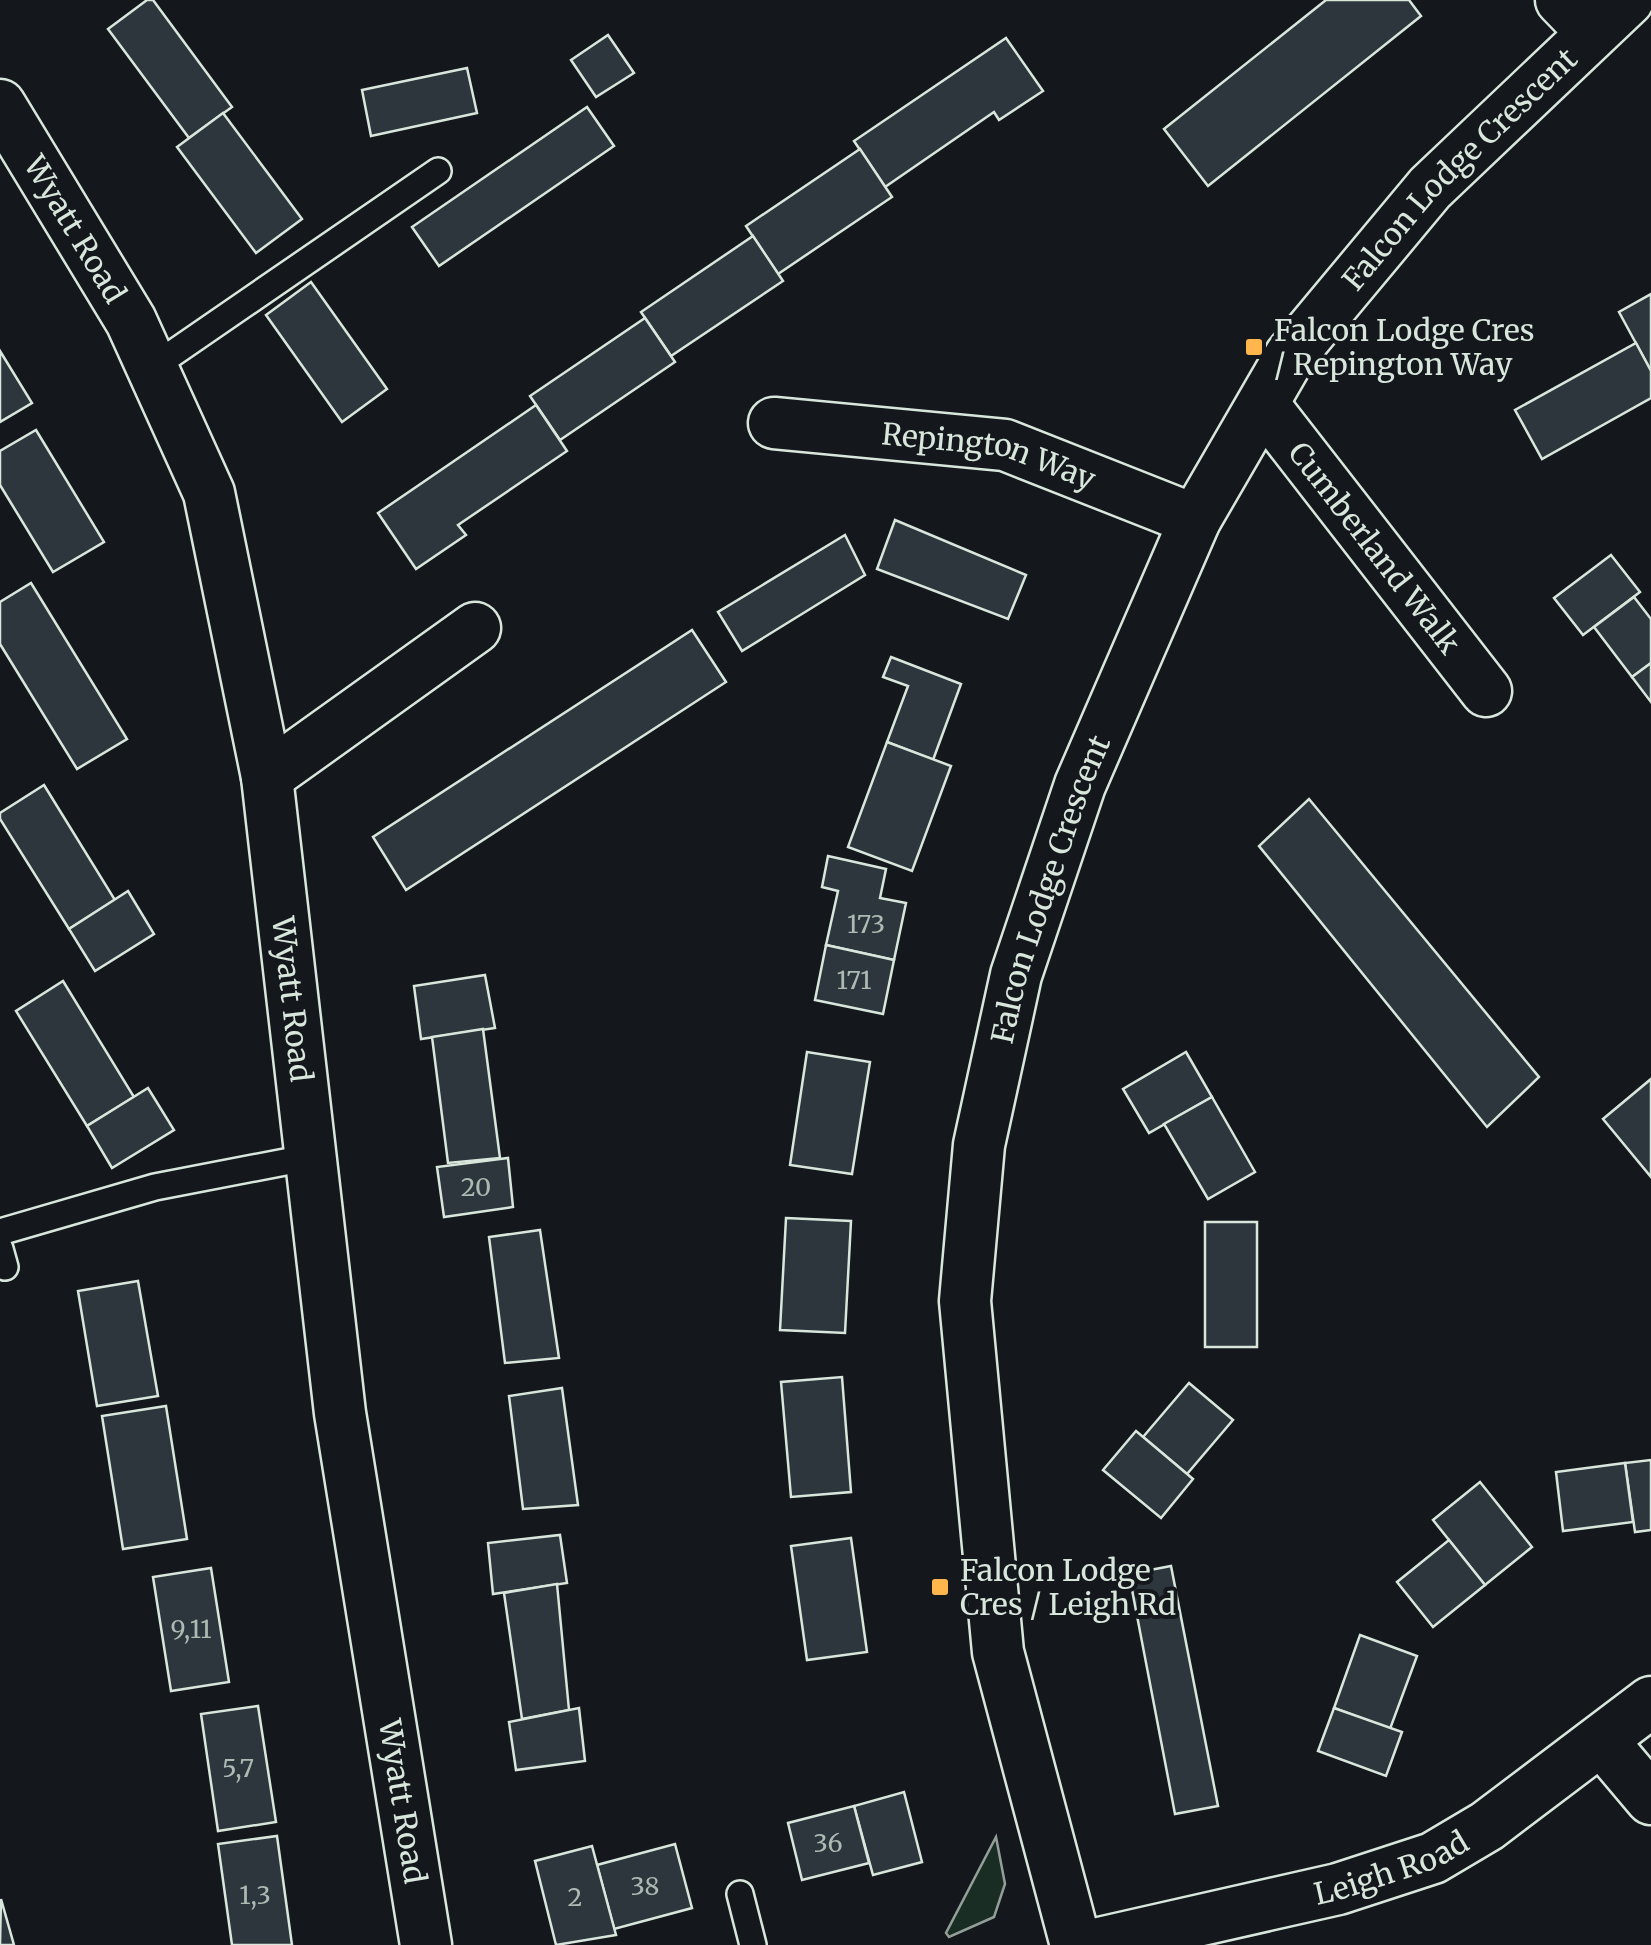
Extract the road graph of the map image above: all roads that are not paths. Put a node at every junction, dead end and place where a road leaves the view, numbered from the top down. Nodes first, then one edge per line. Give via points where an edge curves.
1 (1593, 10) edge
2 (0, 105) edge
3 (438, 171) dead end
4 (152, 368) junction
5 (1263, 404) junction
6 (774, 424) dead end
7 (1194, 520) junction
8 (475, 628) dead end
9 (1486, 691) dead end
10 (267, 777) junction
11 (311, 1157) junction
12 (0, 1232) edge
13 (1651, 1702) edge
14 (1603, 1742) junction
15 (1651, 1798) edge
16 (740, 1894) dead end
17 (426, 1945) edge
18 (752, 1945) edge
19 (1076, 1945) edge
20 (1091, 1945) edge

1 - 5 street, Falcon Lodge Crescent via 1430,188 1290,356
2 - 4 street, Wyatt Road via 131,321
3 - 4 lane
4 - 10 street, Wyatt Road via 208,494
5 - 7 street, Falcon Lodge Crescent
5 - 9 street, Cumberland Walk
6 - 7 street, Repington Way via 1004,446
7 - 19 street, Falcon Lodge Crescent via 1080,784 1016,975 980,1145 965,1300 998,1652
8 - 10 street
10 - 11 street, Wyatt Road
11 - 12 lane via 155,1187
11 - 17 street, Wyatt Road via 340,1413
13 - 14 street, Leigh Road
14 - 15 street
14 - 20 street, Leigh Road via 1433,1858 1338,1889
16 - 18 lane

